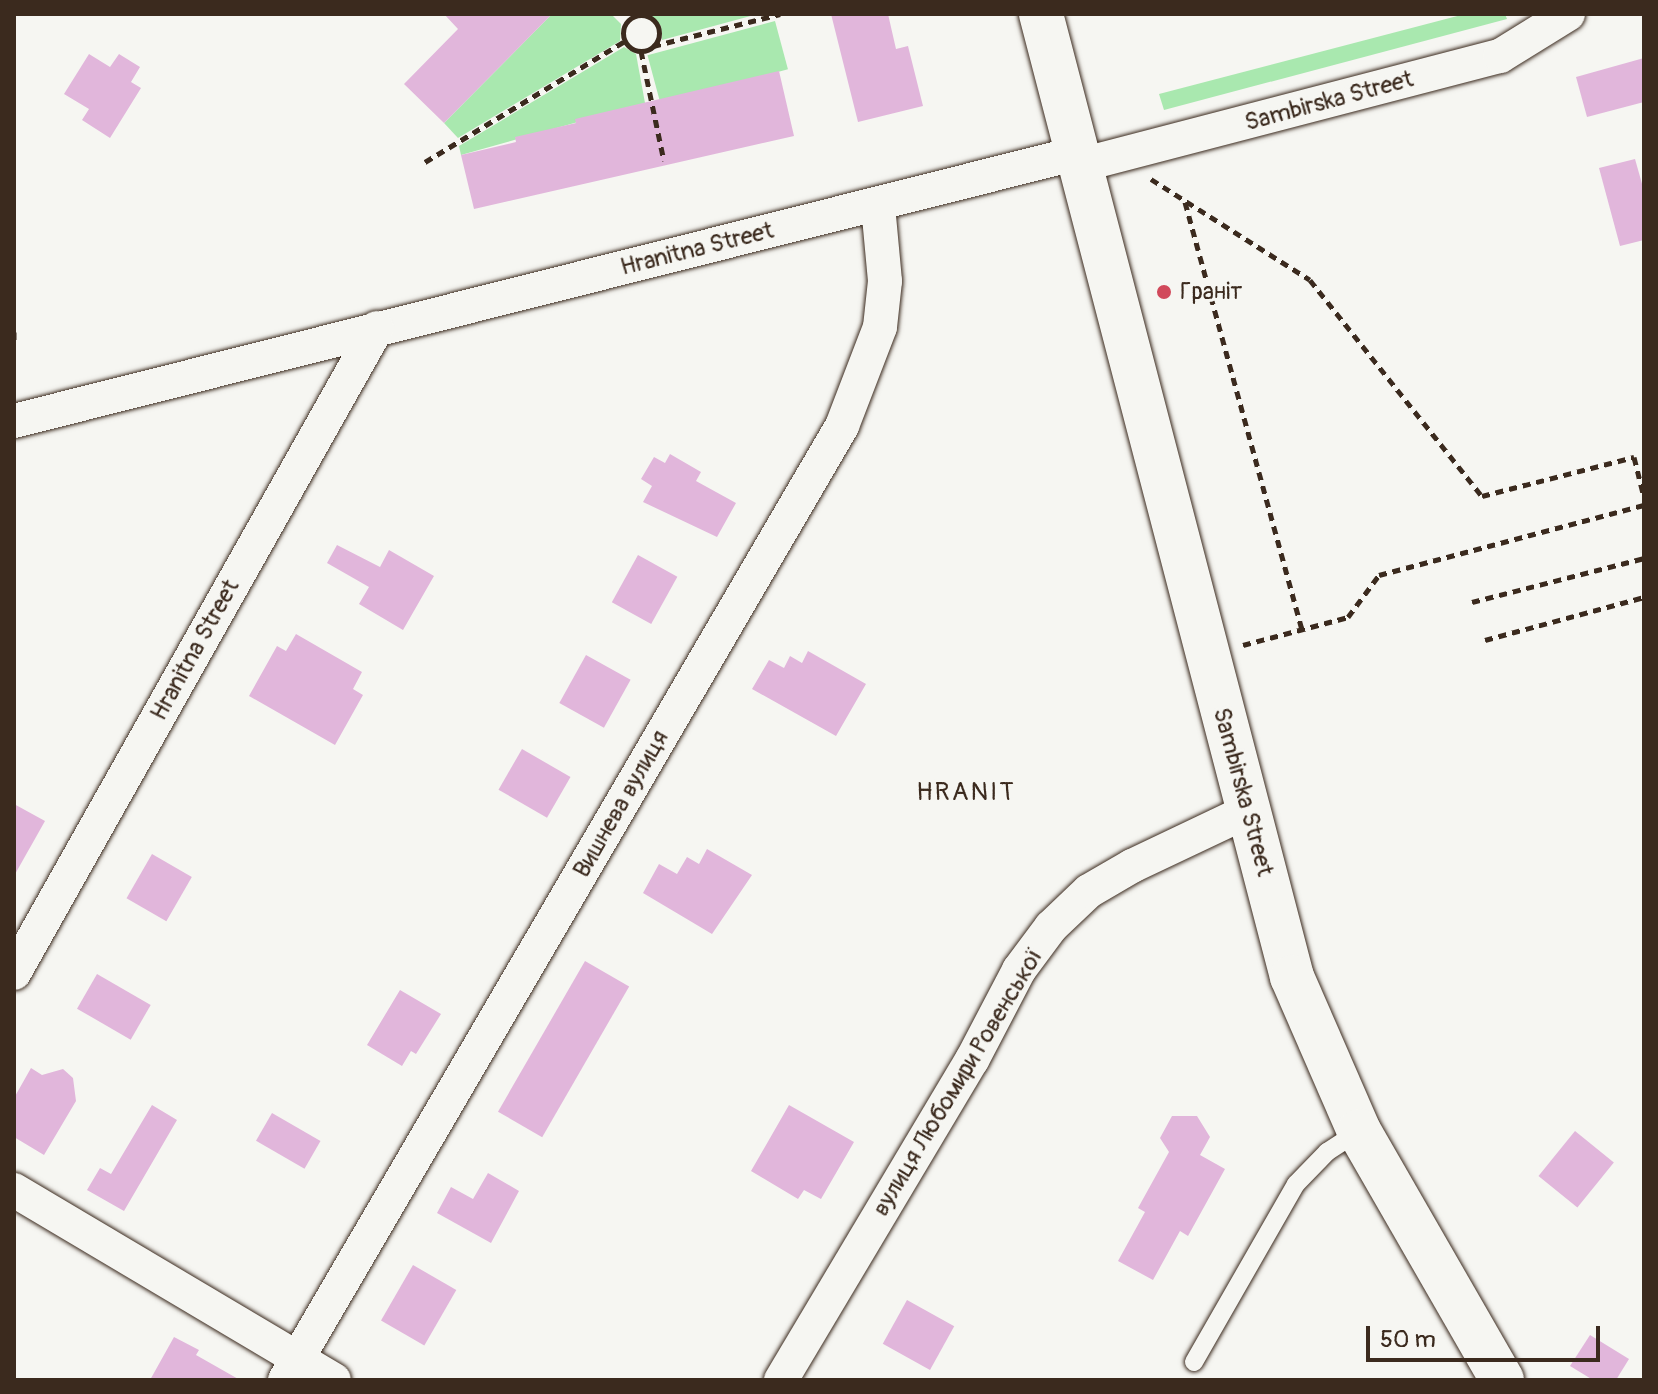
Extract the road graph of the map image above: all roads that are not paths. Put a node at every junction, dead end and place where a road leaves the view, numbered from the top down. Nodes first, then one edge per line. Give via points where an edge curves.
1 (1041, 14) edge
2 (1568, 14) edge
3 (1092, 158) junction
4 (878, 205) junction
5 (377, 328) junction
6 (14, 421) edge
7 (1248, 811) junction
8 (14, 973) edge
9 (1359, 1131) junction
10 (14, 1190) edge
11 (1194, 1362) dead end
12 (292, 1369) edge
13 (334, 1380) edge
14 (781, 1380) edge
15 (1502, 1380) edge

1 - 3 main road, Sambirska Street
2 - 3 street, Sambirska Street via 1500,56
3 - 4 street, Hranitna Street
3 - 7 main road, Sambirska Street
4 - 5 street, Hranitna Street
4 - 12 street, Вишнева вулиця via 885,281 880,327 842,426
5 - 6 street, Hranitna Street
5 - 8 street, Hranitna Street
7 - 9 main road, Sambirska Street via 1292,977
7 - 14 street, вулиця Любомири Ровенської via 1089,891 1035,949
9 - 11 lane via 1327,1152 1296,1184
9 - 15 main road, Sambirska Street
10 - 12 street
12 - 13 street

